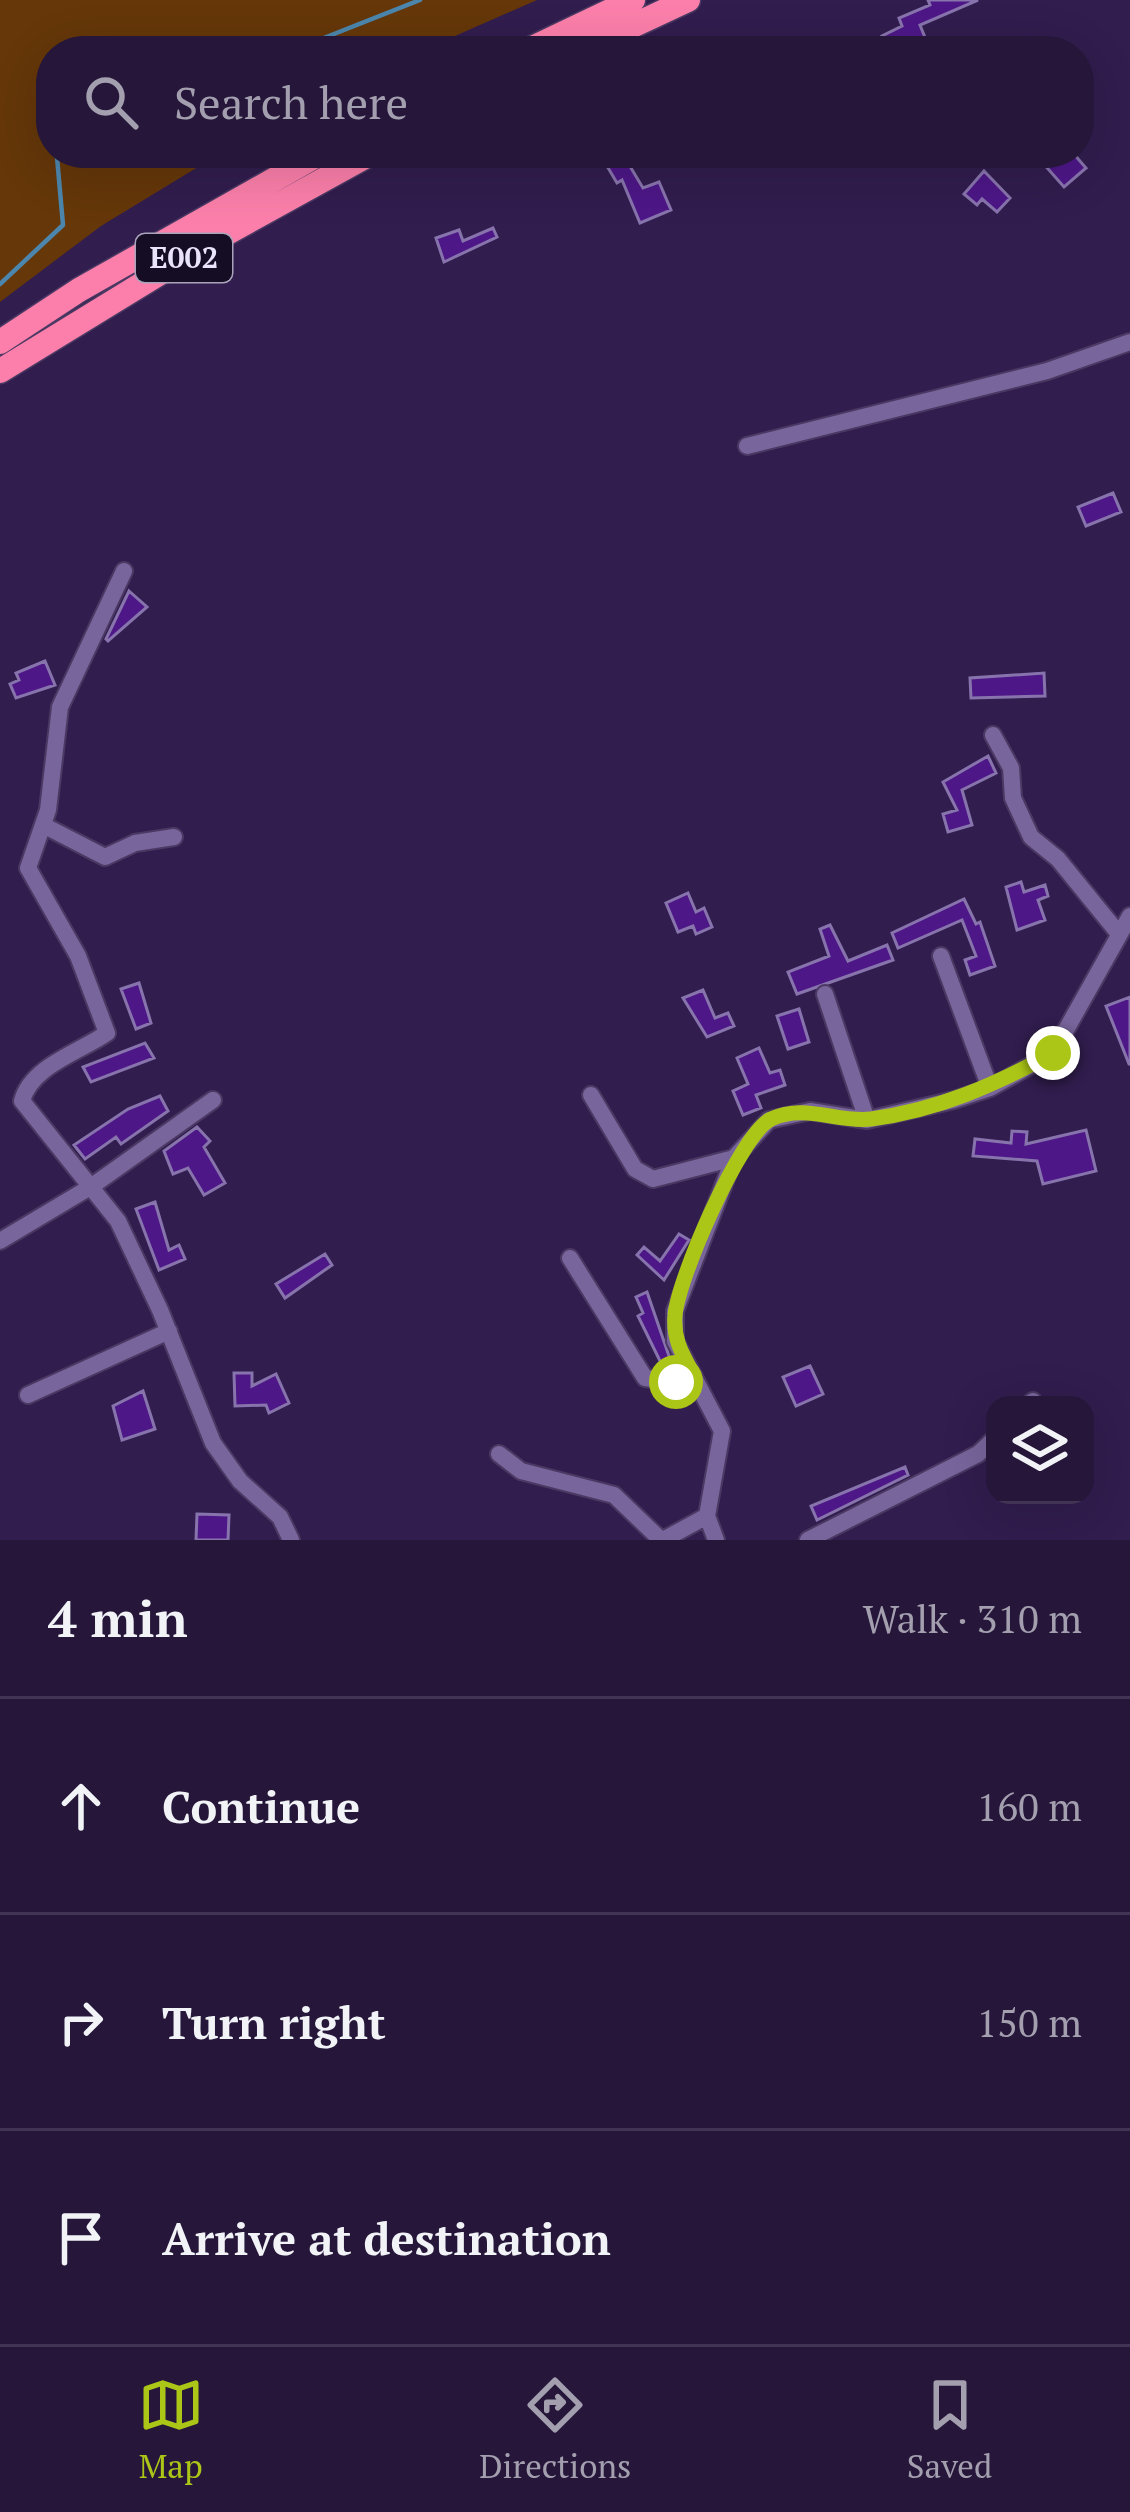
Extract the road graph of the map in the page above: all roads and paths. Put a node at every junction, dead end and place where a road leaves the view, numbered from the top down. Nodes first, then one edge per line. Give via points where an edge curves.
1 (633, 0) edge
2 (688, 0) edge
3 (557, 36) edge
4 (612, 36) edge
5 (295, 168) edge
6 (345, 168) edge
7 (1130, 342) edge
8 (0, 343) edge
9 (0, 371) edge
10 (747, 446) dead end
11 (124, 571) dead end
12 (992, 735) dead end
13 (43, 825) junction
14 (174, 837) dead end
15 (1130, 916) edge
16 (1119, 934) junction
17 (941, 956) dead end
18 (825, 994) dead end
19 (990, 1088) junction
20 (591, 1095) dead end
21 (213, 1100) dead end
22 (867, 1120) junction
23 (734, 1158) junction
24 (92, 1186) junction
25 (0, 1241) edge
26 (570, 1258) dead end
27 (169, 1330) junction
28 (694, 1376) junction
29 (28, 1395) dead end
30 (986, 1444) edge
31 (499, 1454) dead end
32 (707, 1516) junction
33 (290, 1540) edge
34 (662, 1540) edge
35 (716, 1540) edge
36 (808, 1540) edge

1 - 3 highway
2 - 4 highway
5 - 8 highway, E002
6 - 9 highway, E002
7 - 10 street via 1047,371
11 - 13 street via 60,707
12 - 16 street via 1031,837
13 - 14 street via 105,857
13 - 24 street via 28,868 78,956 107,1033 40,1075 22,1101
15 - 16 street
16 - 19 street via 1053,1053
17 - 19 street
18 - 22 street
19 - 22 street
20 - 23 street via 635,1169 653,1179
21 - 24 street
22 - 23 street via 810,1111 769,1120
23 - 28 street via 675,1311 675,1341
24 - 25 street
24 - 27 street via 118,1221
26 - 28 street via 645,1378
27 - 29 street
27 - 33 street via 213,1443 280,1517
28 - 32 street via 722,1430
30 - 36 street
31 - 34 street via 521,1471 614,1495
32 - 34 street
32 - 35 street

